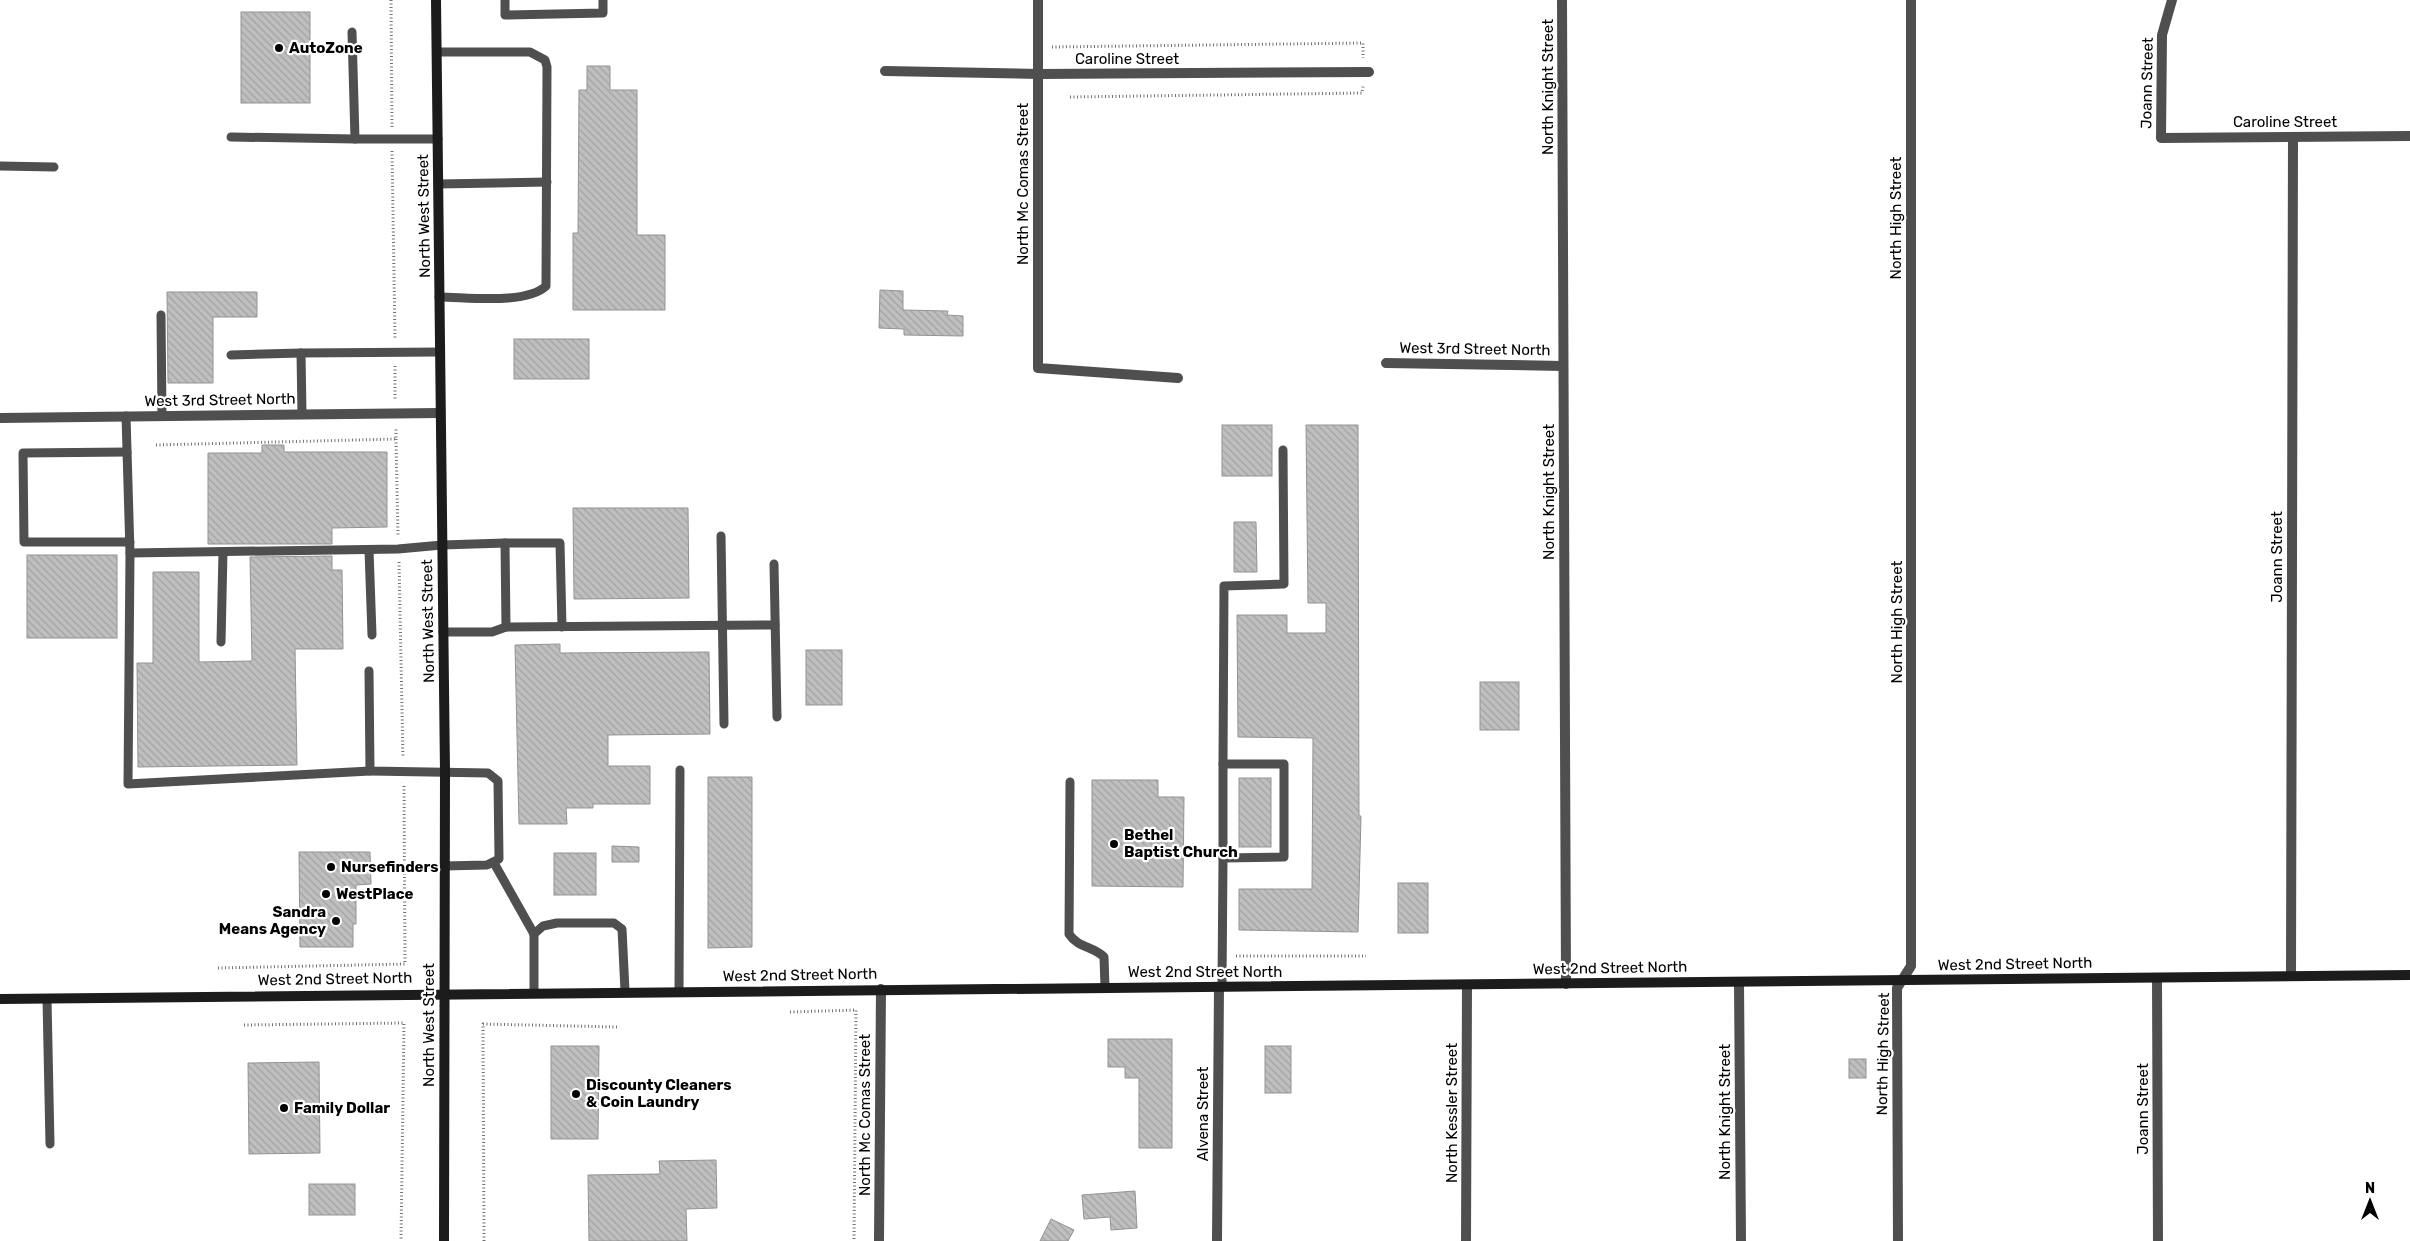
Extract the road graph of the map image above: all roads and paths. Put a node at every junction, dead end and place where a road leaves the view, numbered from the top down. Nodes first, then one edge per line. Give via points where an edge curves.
1 (391, 0) edge
2 (436, 0) edge
3 (505, 0) edge
4 (603, 0) edge
5 (1038, 0) edge
6 (1562, 0) edge
7 (1911, 0) edge
8 (2172, 0) edge
9 (352, 32) dead end
10 (436, 52) junction
11 (885, 71) dead end
12 (1369, 72) dead end
13 (1039, 74) junction
14 (2410, 136) edge
15 (231, 137) dead end
16 (2293, 137) junction
17 (2161, 138) joint
18 (355, 139) junction
19 (438, 139) junction
20 (392, 140) junction
21 (0, 166) edge
22 (54, 167) dead end
23 (547, 182) junction
24 (438, 184) junction
25 (439, 297) junction
26 (161, 315) dead end
27 (395, 352) junction
28 (440, 352) junction
29 (301, 353) junction
30 (231, 355) dead end
31 (1386, 362) dead end
32 (1563, 366) junction
33 (1178, 378) dead end
34 (396, 413) junction
35 (440, 413) junction
36 (302, 414) junction
37 (126, 416) junction
38 (162, 416) junction
39 (0, 418) edge
40 (156, 445) dead end
41 (1283, 450) dead end
42 (127, 452) junction
43 (721, 536) dead end
44 (130, 542) junction
45 (505, 543) junction
46 (442, 545) junction
47 (369, 550) junction
48 (223, 552) junction
49 (130, 553) junction
50 (774, 564) dead end
51 (775, 625) junction
52 (722, 626) junction
53 (506, 627) junction
54 (562, 627) junction
55 (443, 632) junction
56 (372, 635) dead end
57 (221, 642) dead end
58 (369, 671) dead end
59 (777, 717) dead end
60 (724, 724) dead end
61 (1223, 764) junction
62 (370, 770) junction
63 (680, 770) dead end
64 (445, 772) junction
65 (1070, 782) dead end
66 (1223, 858) junction
67 (494, 863) junction
68 (444, 866) junction
69 (534, 934) junction
70 (1222, 956) junction
71 (1366, 956) dead end
72 (2410, 975) edge
73 (2291, 976) junction
74 (2157, 978) junction
75 (1902, 980) junction
76 (1739, 982) junction
77 (1566, 984) junction
78 (1467, 985) junction
79 (1220, 987) junction
80 (1105, 988) junction
81 (880, 989) junction
82 (625, 991) junction
83 (679, 991) junction
84 (534, 992) junction
85 (444, 993) junction
86 (0, 999) edge
87 (47, 999) junction
88 (790, 1012) dead end
89 (244, 1025) dead end
90 (617, 1026) dead end
91 (50, 1144) dead end
92 (401, 1241) edge
93 (444, 1241) edge
94 (484, 1241) edge
95 (854, 1241) edge
96 (880, 1241) edge
97 (1217, 1241) edge
98 (1466, 1241) edge
99 (1741, 1241) edge
100 (1898, 1241) edge
101 (2158, 1241) edge

1 - 20 path
2 - 10 street, North West Street
3 - 4 lane via 506,15 603,13
5 - 13 street, North Mc Comas Street
6 - 32 street, North Knight Street
7 - 75 street, North High Street via 1911,966
8 - 17 street, Joann Street via 2162,35
9 - 18 lane
10 - 19 street, North West Street
10 - 23 lane via 530,52 545,60
11 - 13 street, Caroline Street
12 - 13 street, Caroline Street
13 - 33 street, North Mc Comas Street via 1038,368
14 - 16 street, Caroline Street
15 - 18 lane
16 - 17 street, Caroline Street
16 - 73 street, Joann Street
18 - 20 lane
19 - 20 lane
19 - 24 street, North West Street
20 - 27 path
21 - 22 lane
23 - 24 lane
23 - 25 lane via 546,286 529,295
24 - 25 street, North West Street
25 - 28 street, North West Street
26 - 38 lane
27 - 28 lane
27 - 29 lane
27 - 34 path
28 - 35 street, North West Street
29 - 30 lane
29 - 36 lane
31 - 32 street, West 3rd Street North
32 - 77 street, North Knight Street
34 - 35 street, West 3rd Street North
34 - 36 street, West 3rd Street North
34 - 40 path via 396,439
35 - 46 street, North West Street
36 - 38 street, West 3rd Street North
37 - 38 street, West 3rd Street North
37 - 39 street, West 3rd Street North
37 - 42 lane
41 - 61 lane via 1284,584 1224,586
42 - 44 lane
42 - 44 lane via 23,453 24,542
43 - 52 lane
44 - 49 lane
45 - 46 lane
45 - 53 lane
45 - 54 lane via 560,543
46 - 47 lane
46 - 55 street, North West Street
47 - 48 lane
47 - 56 lane
48 - 49 lane
48 - 57 lane
49 - 62 lane via 128,784
50 - 51 lane
51 - 52 lane
51 - 59 lane
52 - 54 lane
52 - 60 lane
53 - 54 lane
53 - 55 lane via 492,632
55 - 64 street, North West Street
58 - 62 lane
61 - 66 lane
61 - 66 lane via 1284,764 1284,857
62 - 64 lane
63 - 83 lane
64 - 67 lane via 488,773 498,781 499,859
64 - 68 street, North West Street
65 - 80 lane via 1069,934 1074,942 1104,957
66 - 70 lane
67 - 68 lane
67 - 69 lane
68 - 85 street, North West Street
69 - 82 lane via 543,926 557,923 614,923 622,929 624,937
69 - 84 lane
70 - 71 path
70 - 79 lane
72 - 73 street, West 2nd Street North
73 - 74 street, West 2nd Street North
74 - 75 street, West 2nd Street North
74 - 101 street, Joann Street
75 - 76 street, West 2nd Street North
75 - 100 street, North High Street via 1897,988
76 - 77 street, West 2nd Street North
76 - 99 street, North Knight Street
77 - 78 street, West 2nd Street North
78 - 79 street, West 2nd Street North
78 - 98 street, North Kessler Street
79 - 80 street, West 2nd Street North
79 - 97 street, Alvena Street
80 - 81 street, West 2nd Street North
81 - 83 street, West 2nd Street North
81 - 96 street, North Mc Comas Street
82 - 83 street, West 2nd Street North
82 - 84 street, West 2nd Street North
84 - 85 street, West 2nd Street North
85 - 87 street, West 2nd Street North
85 - 93 street, North West Street
86 - 87 street, West 2nd Street North
87 - 91 lane
88 - 95 path via 856,1010
89 - 92 path via 404,1023
90 - 94 path via 483,1024

